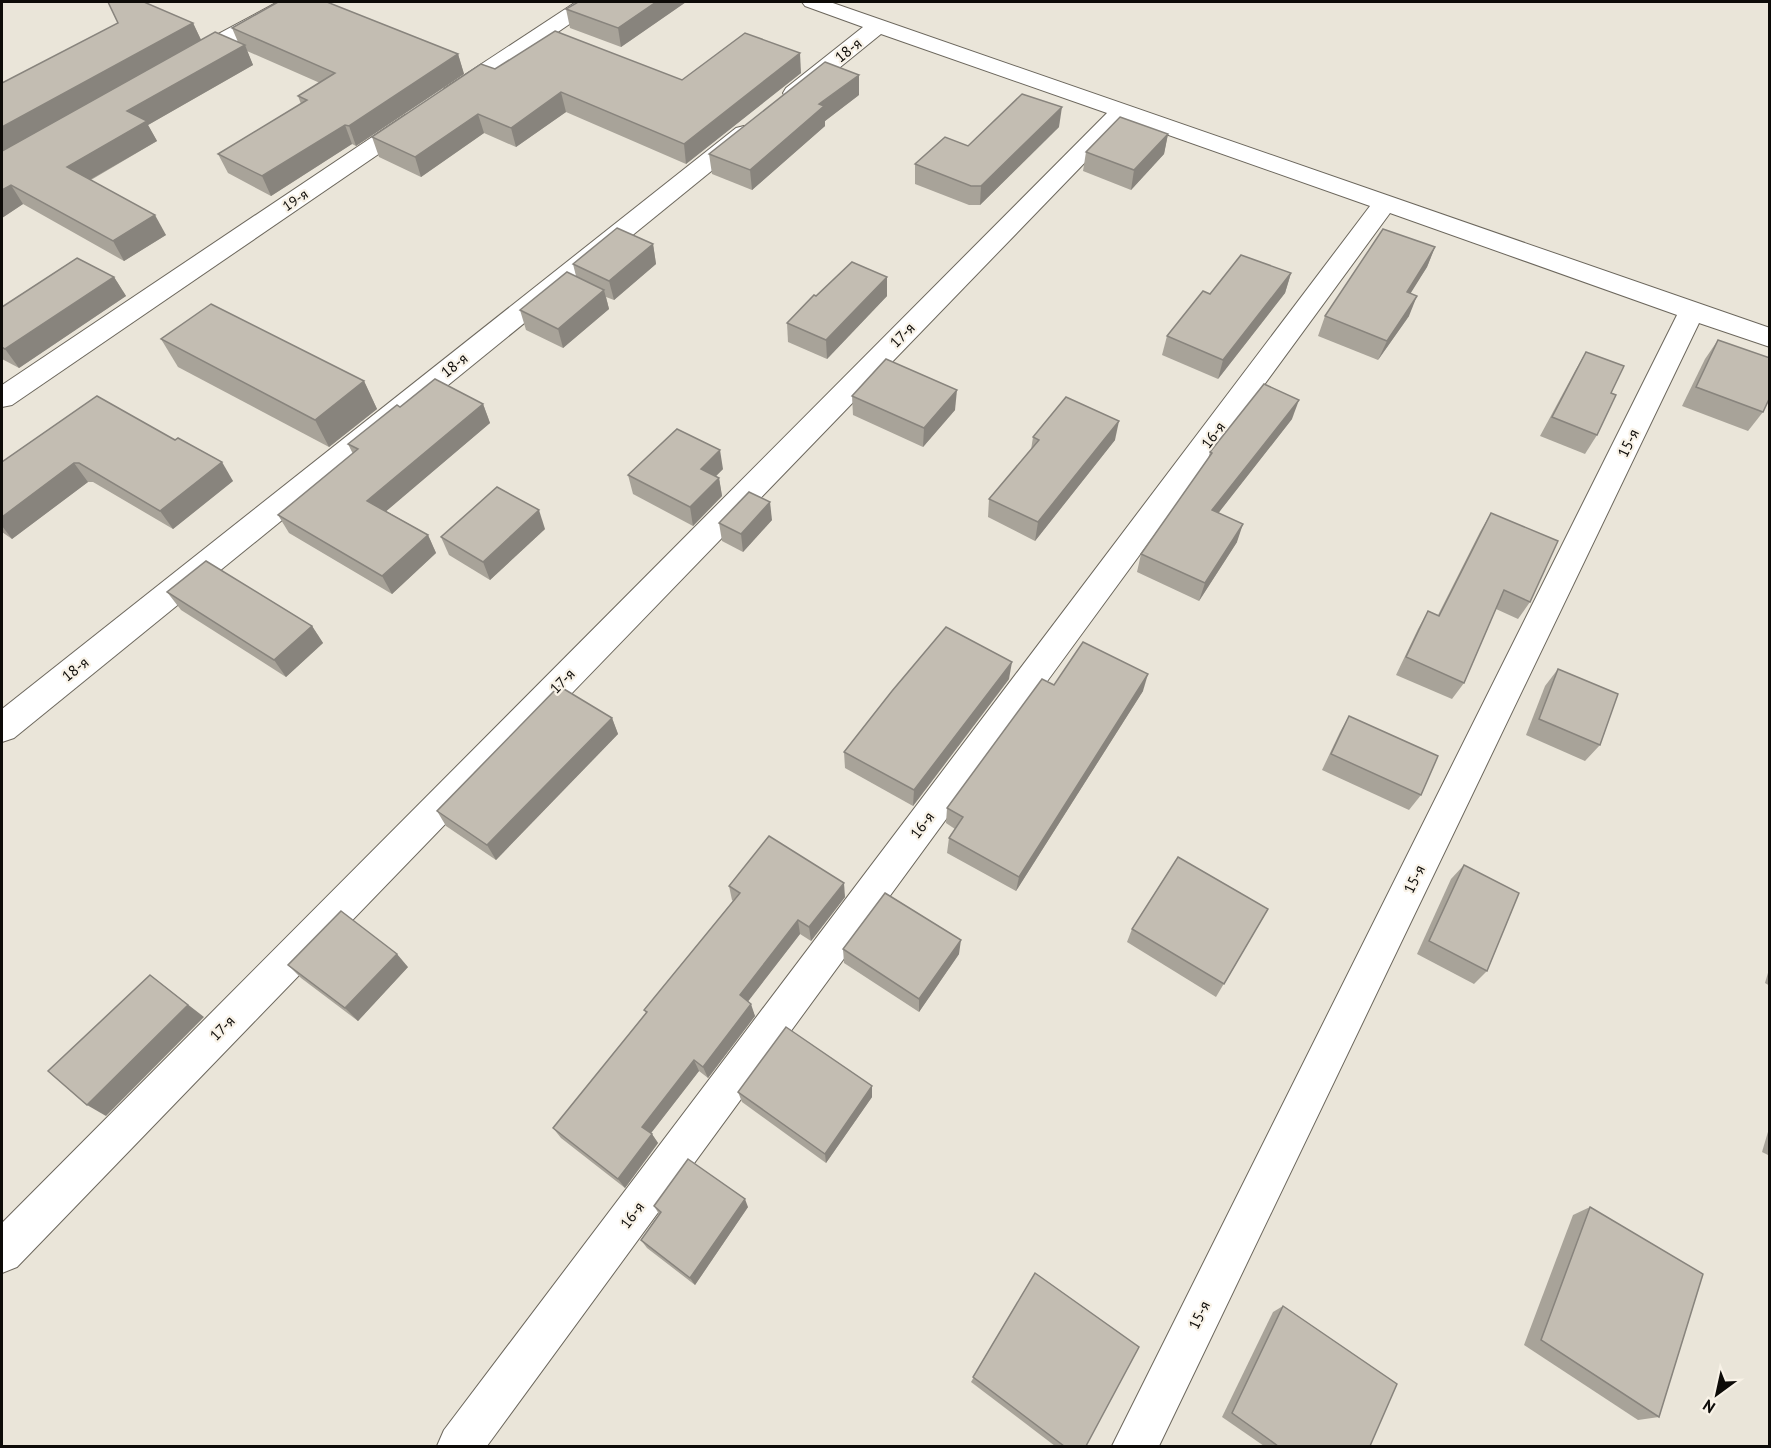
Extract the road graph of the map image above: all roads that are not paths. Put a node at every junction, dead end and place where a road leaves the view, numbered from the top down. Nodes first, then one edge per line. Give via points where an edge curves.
1 (292, 2) edge
2 (589, 2) edge
3 (812, 2) edge
4 (879, 25) junction
5 (172, 68) edge
6 (1122, 110) junction
7 (1385, 203) junction
8 (1692, 311) junction
9 (1770, 338) edge
10 (2, 398) edge
11 (2, 728) edge
12 (2, 1252) edge
13 (460, 1446) edge
14 (1135, 1446) edge

1 - 5 street
2 - 10 street, 19-я
3 - 4 street
4 - 6 street
4 - 11 street, 18-я
6 - 7 street
6 - 12 street, 17-я
7 - 8 street
7 - 13 street, 16-я
8 - 9 street
8 - 14 street, 15-я

